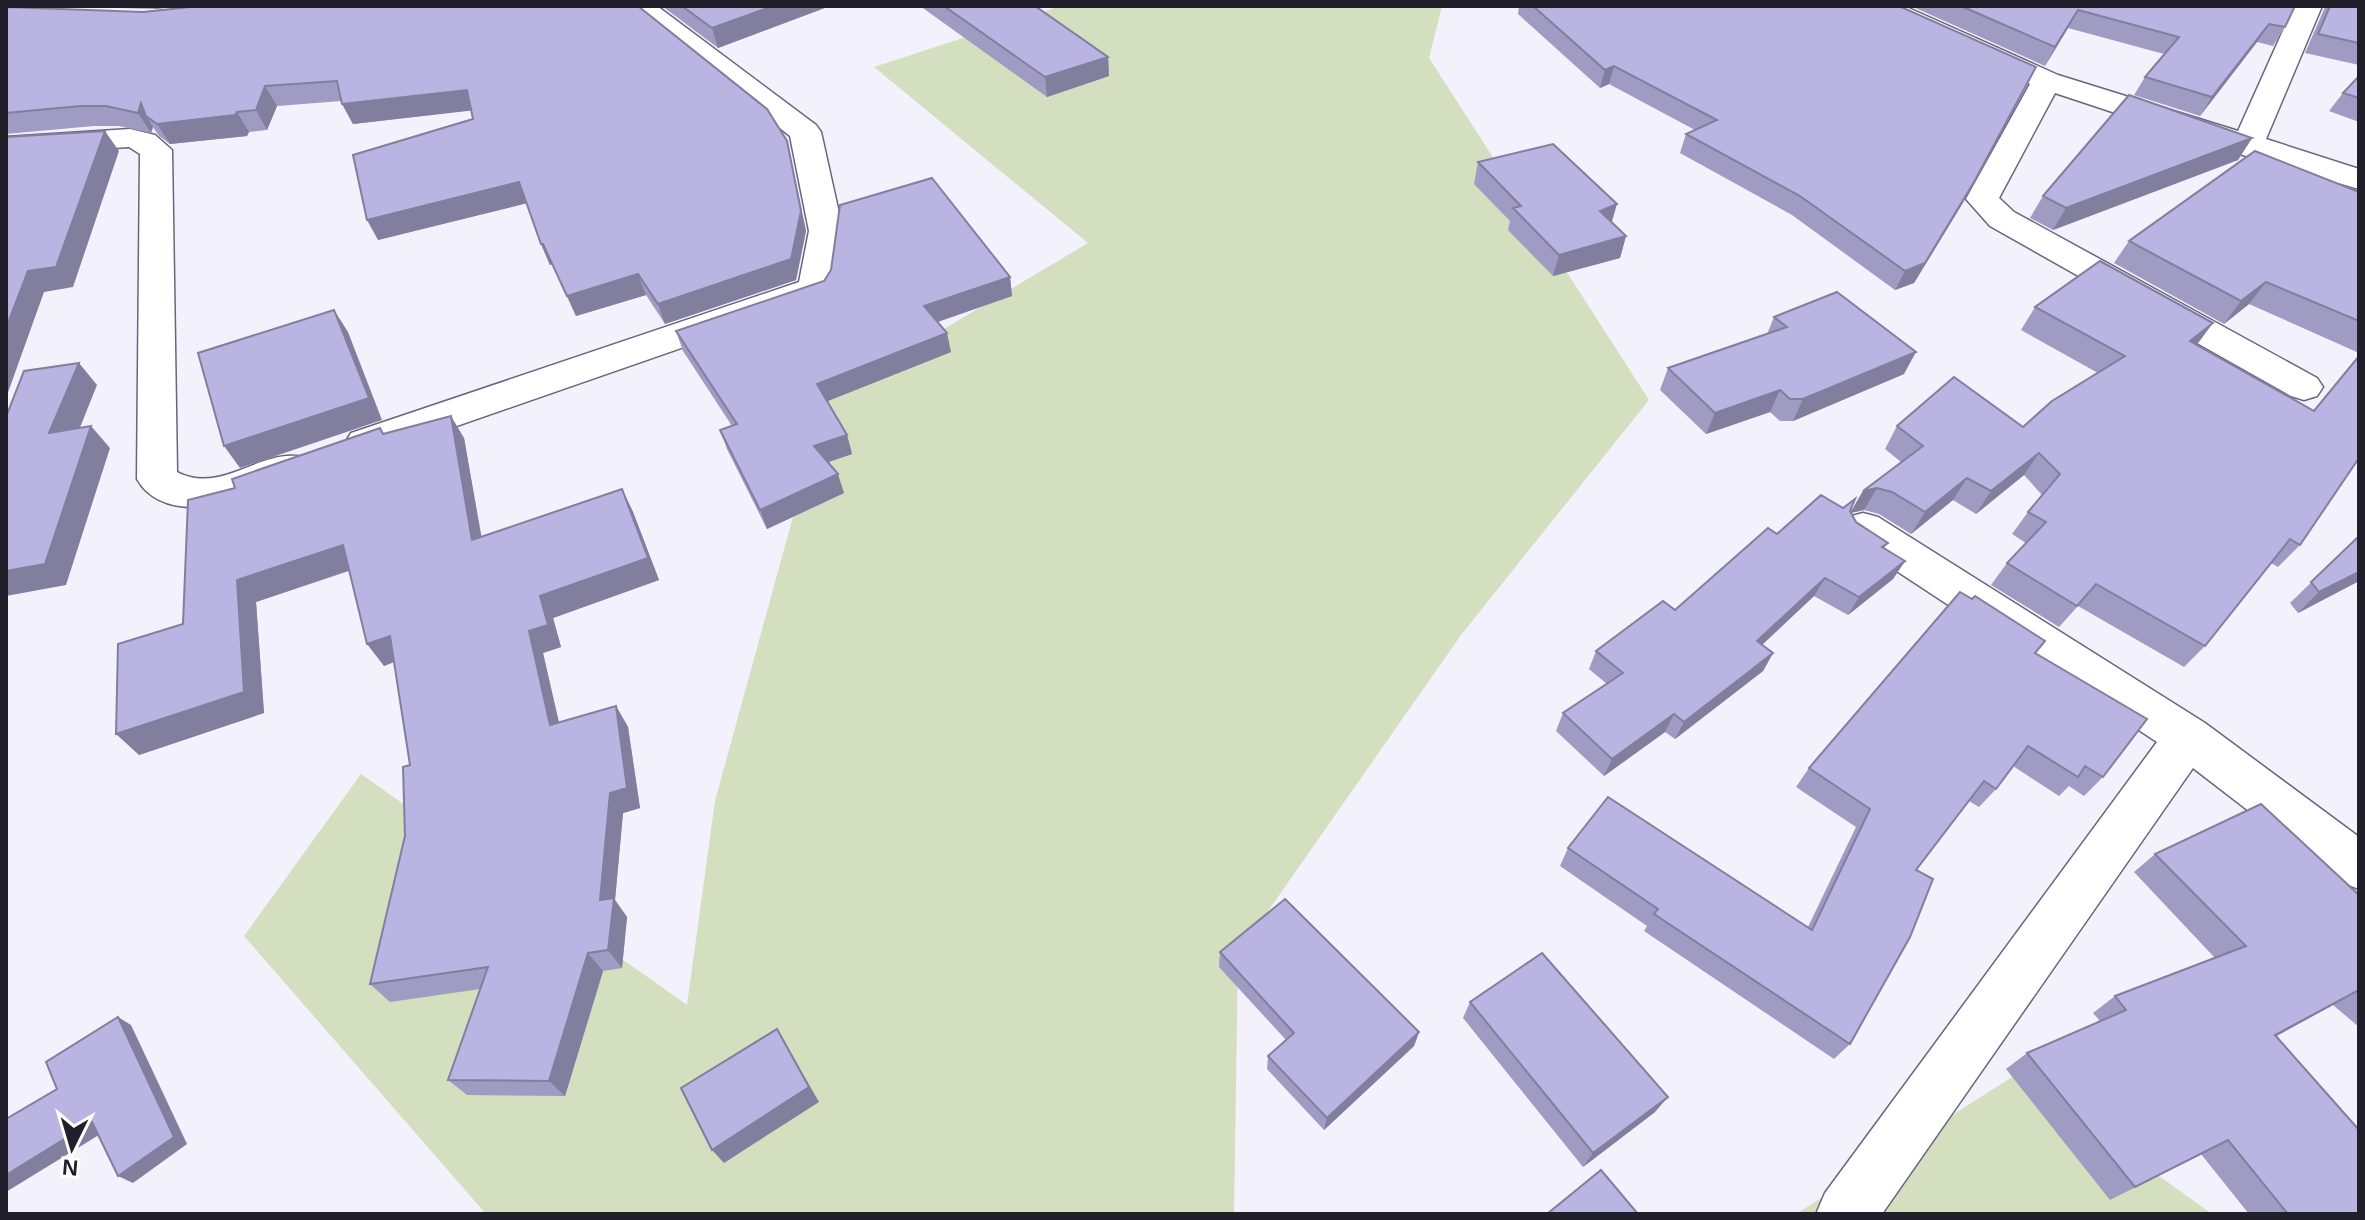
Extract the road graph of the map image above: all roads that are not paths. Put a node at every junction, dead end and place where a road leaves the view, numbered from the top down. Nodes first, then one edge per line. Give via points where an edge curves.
1 (639, 6) edge
2 (1881, 6) edge
3 (2308, 6) edge
4 (2047, 81) junction
5 (6, 146) edge
6 (2247, 146) junction
7 (2359, 179) edge
8 (2304, 387) dead end
9 (1863, 528) edge
10 (2188, 737) junction
11 (2359, 866) edge
12 (1846, 1214) edge

1 - 5 street via 805,132 826,231 815,289 215,495 176,492 157,479 156,150 130,138
2 - 4 street
3 - 6 street
4 - 6 street
4 - 8 street via 1982,199 2002,219
6 - 7 street
9 - 10 street
10 - 11 street
10 - 12 street

